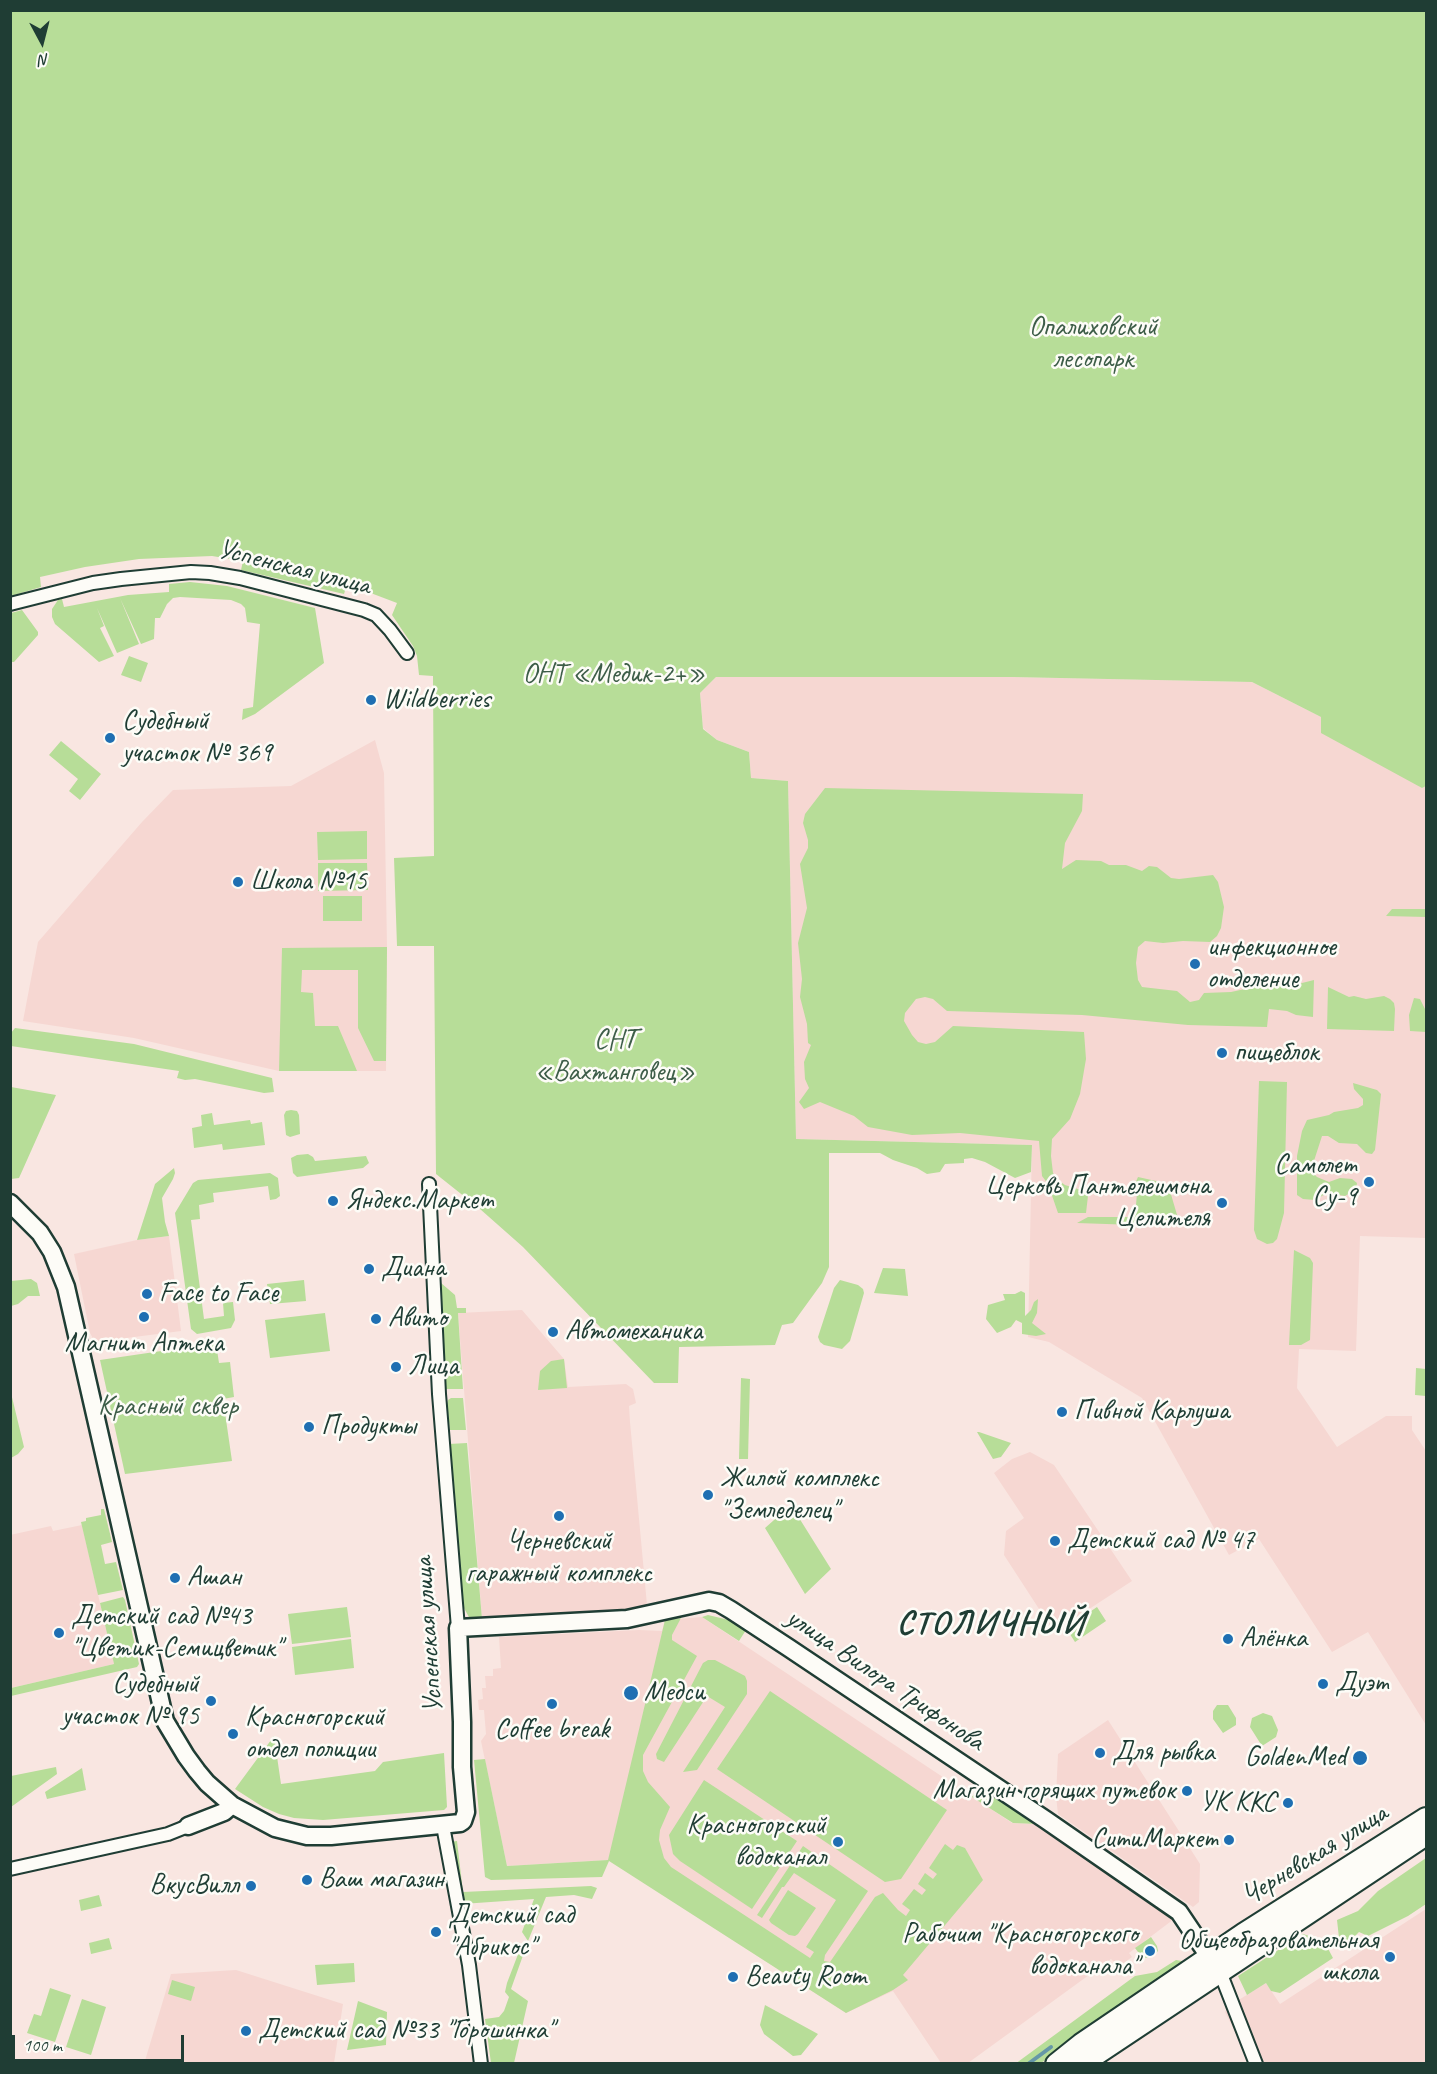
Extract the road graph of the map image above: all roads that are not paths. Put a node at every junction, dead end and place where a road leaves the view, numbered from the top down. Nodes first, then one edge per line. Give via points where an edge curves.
1 (10, 604) edge
2 (407, 653) dead end
3 (429, 1184) dead end
4 (10, 1203) edge
5 (458, 1629) junction
6 (232, 1805) junction
7 (1426, 1818) edge
8 (188, 1826) joint
9 (443, 1826) junction
10 (1426, 1835) edge
11 (10, 1869) edge
12 (1215, 1965) junction
13 (481, 2064) edge
14 (1056, 2064) edge
15 (1082, 2064) edge
16 (1256, 2064) edge

1 - 2 street, Успенская улица via 121,579 210,573 364,610 376,615
3 - 5 street, Успенская улица via 439,1394
4 - 6 street via 40,1233 66,1287 165,1721 197,1771
5 - 9 street, Успенская улица via 466,1812 460,1823
5 - 12 street, улица Вилора Трифонова via 627,1619 699,1602 719,1603 1179,1912
6 - 8 street
6 - 9 street via 275,1828 307,1836
7 - 12 main road, Черневская улица
8 - 11 street via 168,1834
9 - 13 street via 469,1965
10 - 12 main road, Черневская улица
12 - 14 main road, Черневская улица via 1081,2044
12 - 15 main road, Черневская улица
12 - 16 street

